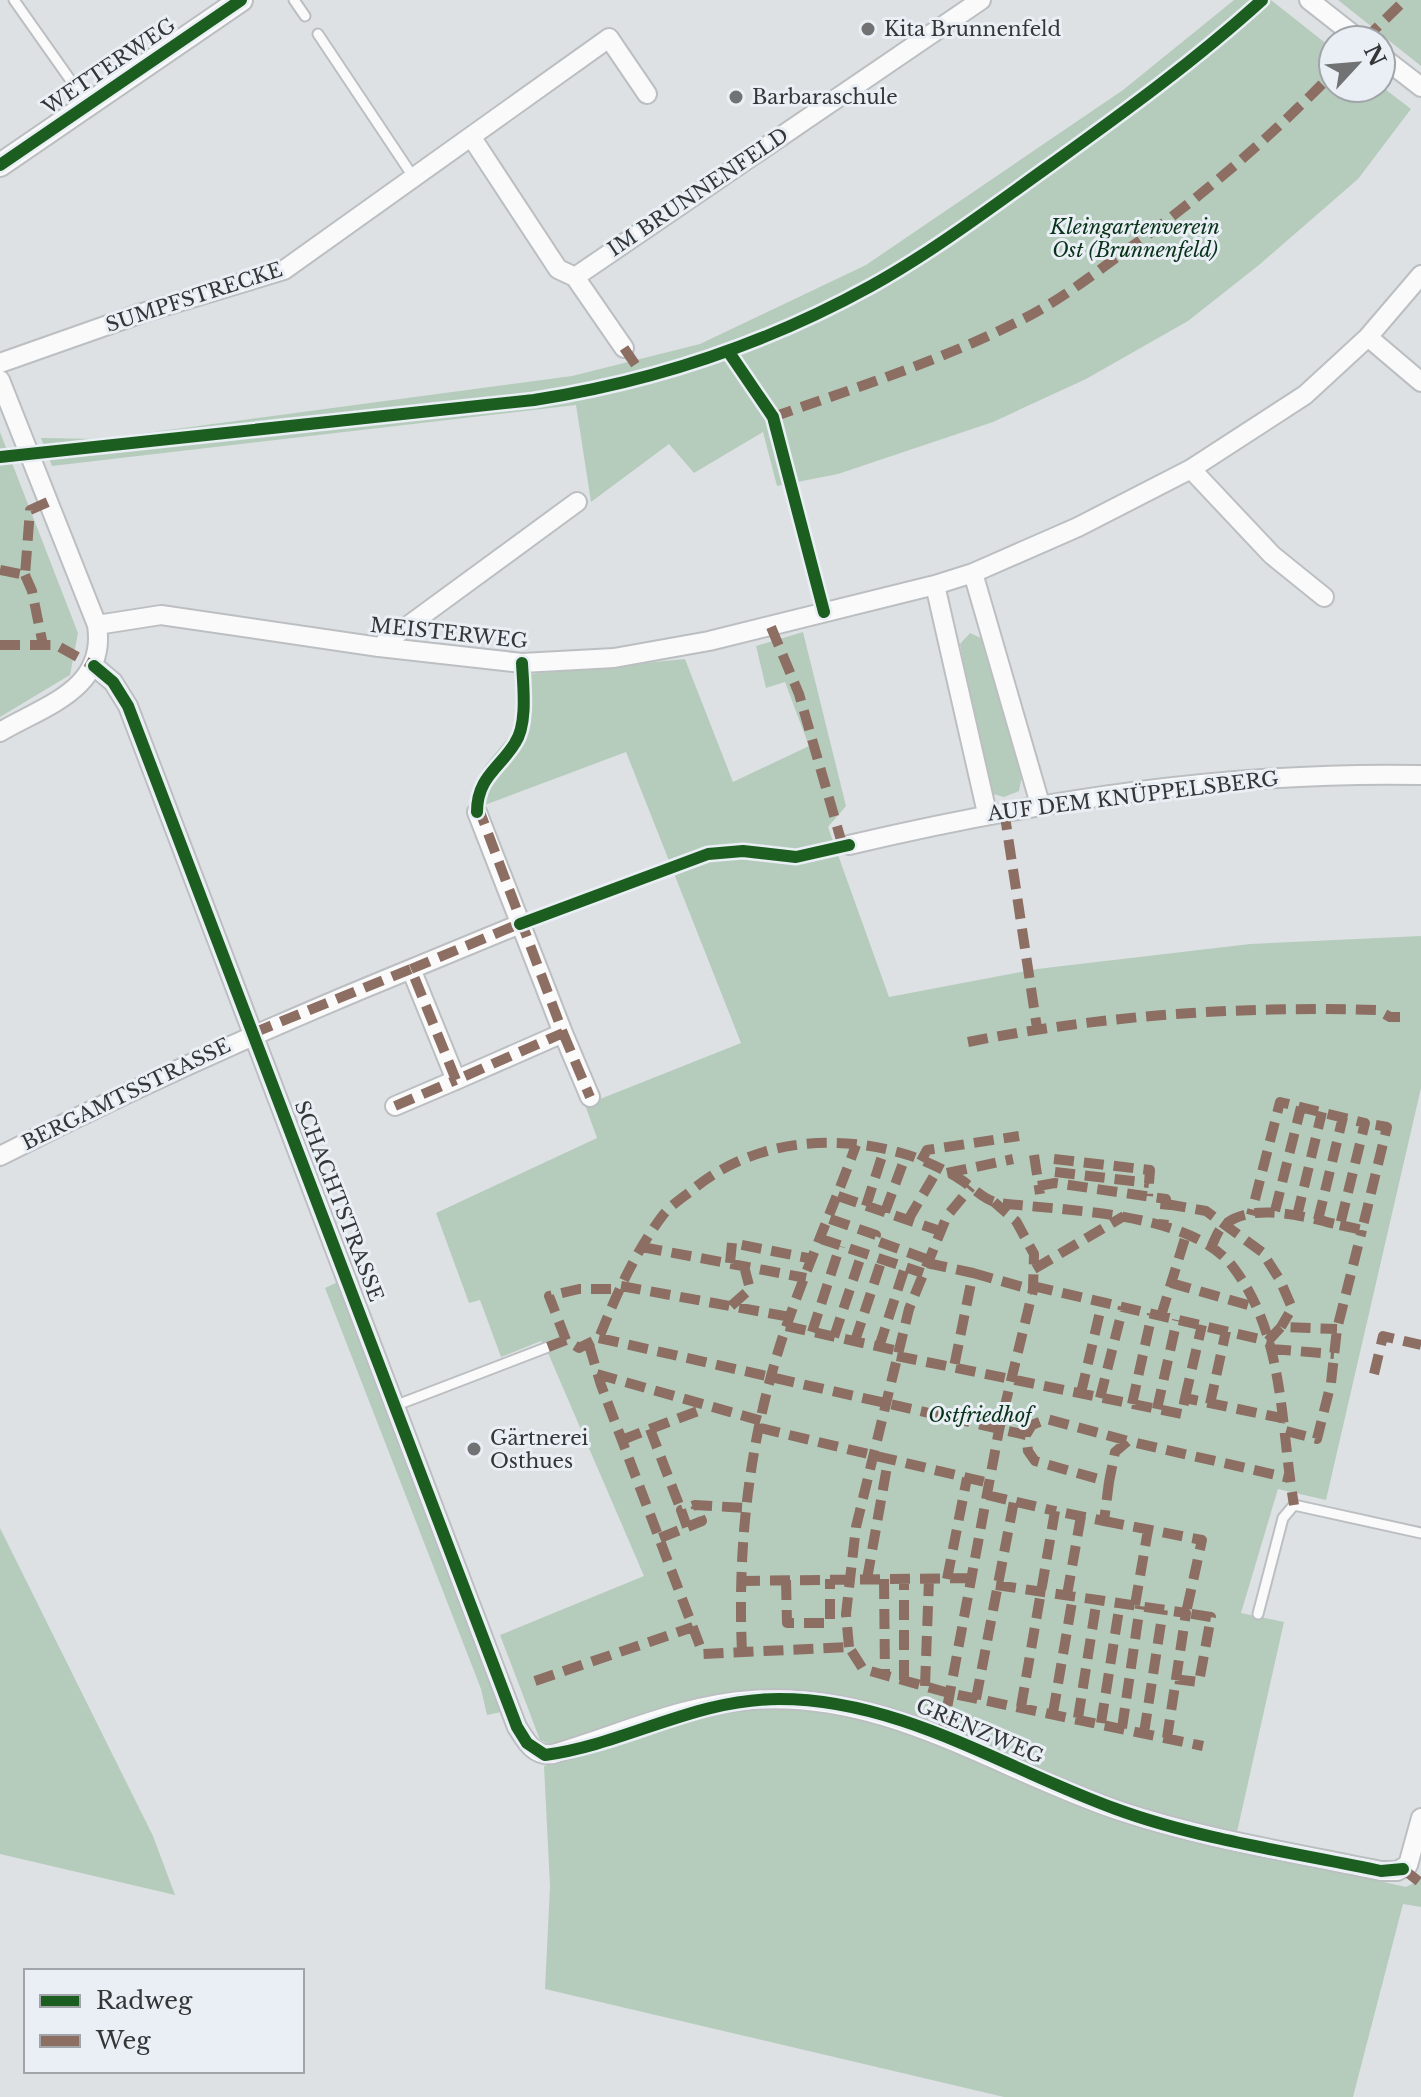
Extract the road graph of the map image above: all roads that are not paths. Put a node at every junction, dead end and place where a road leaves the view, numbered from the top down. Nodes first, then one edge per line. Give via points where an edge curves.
1 (14, 0) edge
2 (241, 0) edge
3 (294, 0) edge
4 (981, 0) edge
5 (1309, 0) edge
6 (305, 16) dead end
7 (1340, 24) edge
8 (318, 34) dead end
9 (1397, 68) edge
10 (1421, 87) edge
11 (647, 94) dead end
12 (88, 105) junction
13 (472, 138) junction
14 (0, 165) edge
15 (414, 178) junction
16 (1421, 275) edge
17 (575, 277) junction
18 (1368, 337) junction
19 (624, 348) dead end
20 (0, 363) edge
21 (0, 380) edge
22 (1421, 382) edge
23 (1191, 469) junction
24 (577, 502) dead end
25 (973, 573) junction
26 (935, 585) junction
27 (1324, 597) dead end
28 (97, 625) junction
29 (379, 647) junction
30 (94, 666) junction
31 (0, 732) edge
32 (1421, 775) edge
33 (1040, 804) junction
34 (477, 812) dead end
35 (987, 813) junction
36 (849, 845) dead end
37 (520, 924) junction
38 (411, 969) junction
39 (253, 1033) junction
40 (563, 1033) junction
41 (456, 1080) junction
42 (590, 1097) dead end
43 (395, 1106) dead end
44 (0, 1156) edge
45 (548, 1347) dead end
46 (397, 1405) junction
47 (1421, 1533) edge
48 (1258, 1614) dead end
49 (539, 1753) joint
50 (1421, 1818) edge

1 - 12 lane
2 - 12 street, WETTERWEG
3 - 6 lane
4 - 17 street, IM BRUNNENFELD
5 - 7 street
8 - 15 lane
9 - 10 street
11 - 13 street, SUMPFSTRECKE via 609,38
12 - 14 street, WETTERWEG
13 - 15 street, SUMPFSTRECKE
13 - 17 street via 558,269
15 - 20 street, SUMPFSTRECKE via 284,270
16 - 18 street, MEISTERWEG
17 - 19 street
18 - 22 street
18 - 23 street, MEISTERWEG via 1305,395
21 - 28 street
23 - 25 street, MEISTERWEG
23 - 27 street via 1272,555
24 - 29 street, MEISTERWEG
25 - 26 street, MEISTERWEG
25 - 33 street
26 - 29 street, MEISTERWEG via 771,627 614,658 497,662
26 - 35 street
28 - 29 street, MEISTERWEG via 161,615
28 - 30 street
30 - 31 street via 75,689
30 - 39 street, SCHACHTSTRASSE via 113,682 128,706
32 - 33 street, AUF DEM KNÜPPELSBERG via 1221,781
33 - 35 street, AUF DEM KNÜPPELSBERG
34 - 37 street
35 - 36 street, AUF DEM KNÜPPELSBERG
37 - 38 street, BERGAMTSSTRASSE
37 - 40 street
38 - 39 street, BERGAMTSSTRASSE
38 - 41 street
39 - 44 street, BERGAMTSSTRASSE
39 - 46 street, SCHACHTSTRASSE
40 - 41 street
40 - 42 street
41 - 43 street
45 - 46 lane
46 - 49 street, SCHACHTSTRASSE via 517,1727
47 - 48 lane via 1294,1505 1283,1518
49 - 50 street, GRENZWEG via 553,1754 724,1703 831,1702 925,1728 1080,1796 1164,1824 1381,1871 1403,1869 1412,1860

